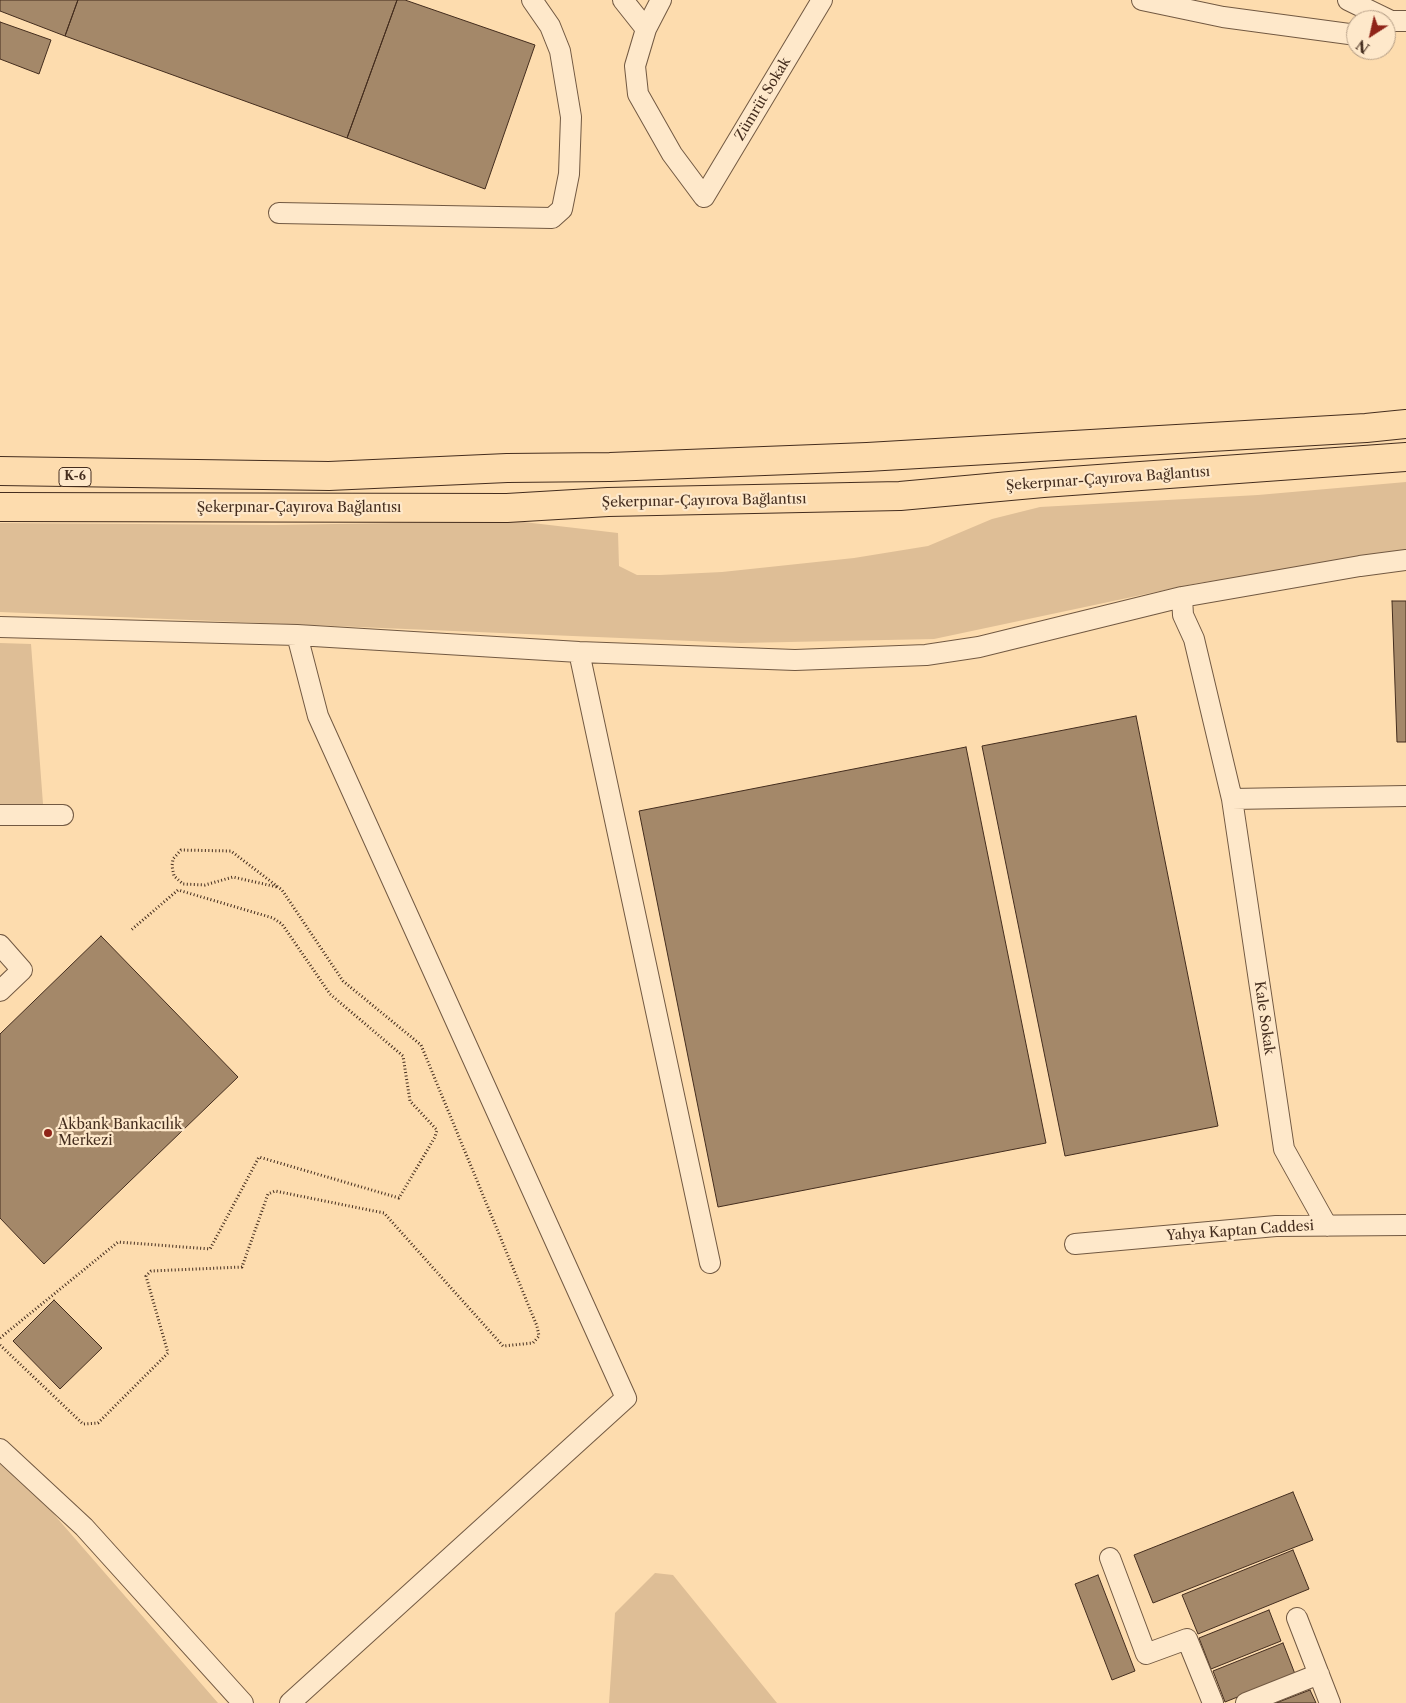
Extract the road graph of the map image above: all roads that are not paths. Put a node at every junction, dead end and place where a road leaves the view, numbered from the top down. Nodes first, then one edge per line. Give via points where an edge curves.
1 (532, 0) edge
2 (624, 0) edge
3 (661, 0) edge
4 (822, 0) edge
5 (1142, 0) edge
6 (1348, 0) edge
7 (1370, 10) edge
8 (646, 30) junction
9 (1346, 34) edge
10 (279, 213) dead end
11 (1406, 424) edge
12 (1406, 456) edge
13 (0, 471) edge
14 (150, 474) junction
15 (0, 479) edge
16 (0, 507) edge
17 (1406, 560) edge
18 (1182, 597) junction
19 (0, 627) edge
20 (298, 635) junction
21 (579, 652) junction
22 (1406, 796) edge
23 (1232, 799) junction
24 (0, 814) edge
25 (63, 815) dead end
26 (0, 945) edge
27 (0, 991) edge
28 (1406, 1225) edge
29 (1327, 1226) junction
30 (1075, 1244) dead end
31 (710, 1263) dead end
32 (0, 1449) edge
33 (1110, 1558) dead end
34 (1296, 1618) dead end
35 (1319, 1674) junction
36 (243, 1703) edge
37 (290, 1703) edge
38 (1213, 1703) edge
39 (1246, 1703) edge
40 (1330, 1703) edge

1 - 10 street via 550,26 560,51 571,117 569,174 562,209 552,218
2 - 8 street
3 - 8 street
4 - 8 street, Zümrüt Sokak via 704,197 672,154 638,94 635,66
5 - 9 street via 1223,17
6 - 7 street
11 - 14 highway via 867,457 330,476
12 - 16 highway, Şekerpınar-Çayırova Bağlantısı via 900,496 608,502 507,508
13 - 14 highway, K-6
14 - 15 highway, K-6
17 - 18 street
18 - 21 street via 979,647 926,655 795,660
18 - 23 street, Kale Sokak via 1183,615 1194,639
19 - 20 street
20 - 21 street
20 - 37 street via 318,716 626,1398
21 - 31 street
22 - 23 street
23 - 29 street, Kale Sokak via 1284,1149
24 - 25 street
26 - 27 street via 22,970
28 - 29 street, Yahya Kaptan Caddesi
29 - 30 street, Yahya Kaptan Caddesi via 1276,1226
32 - 36 street via 84,1527
33 - 38 street via 1146,1654 1187,1639
34 - 35 street
35 - 39 street
35 - 40 street

